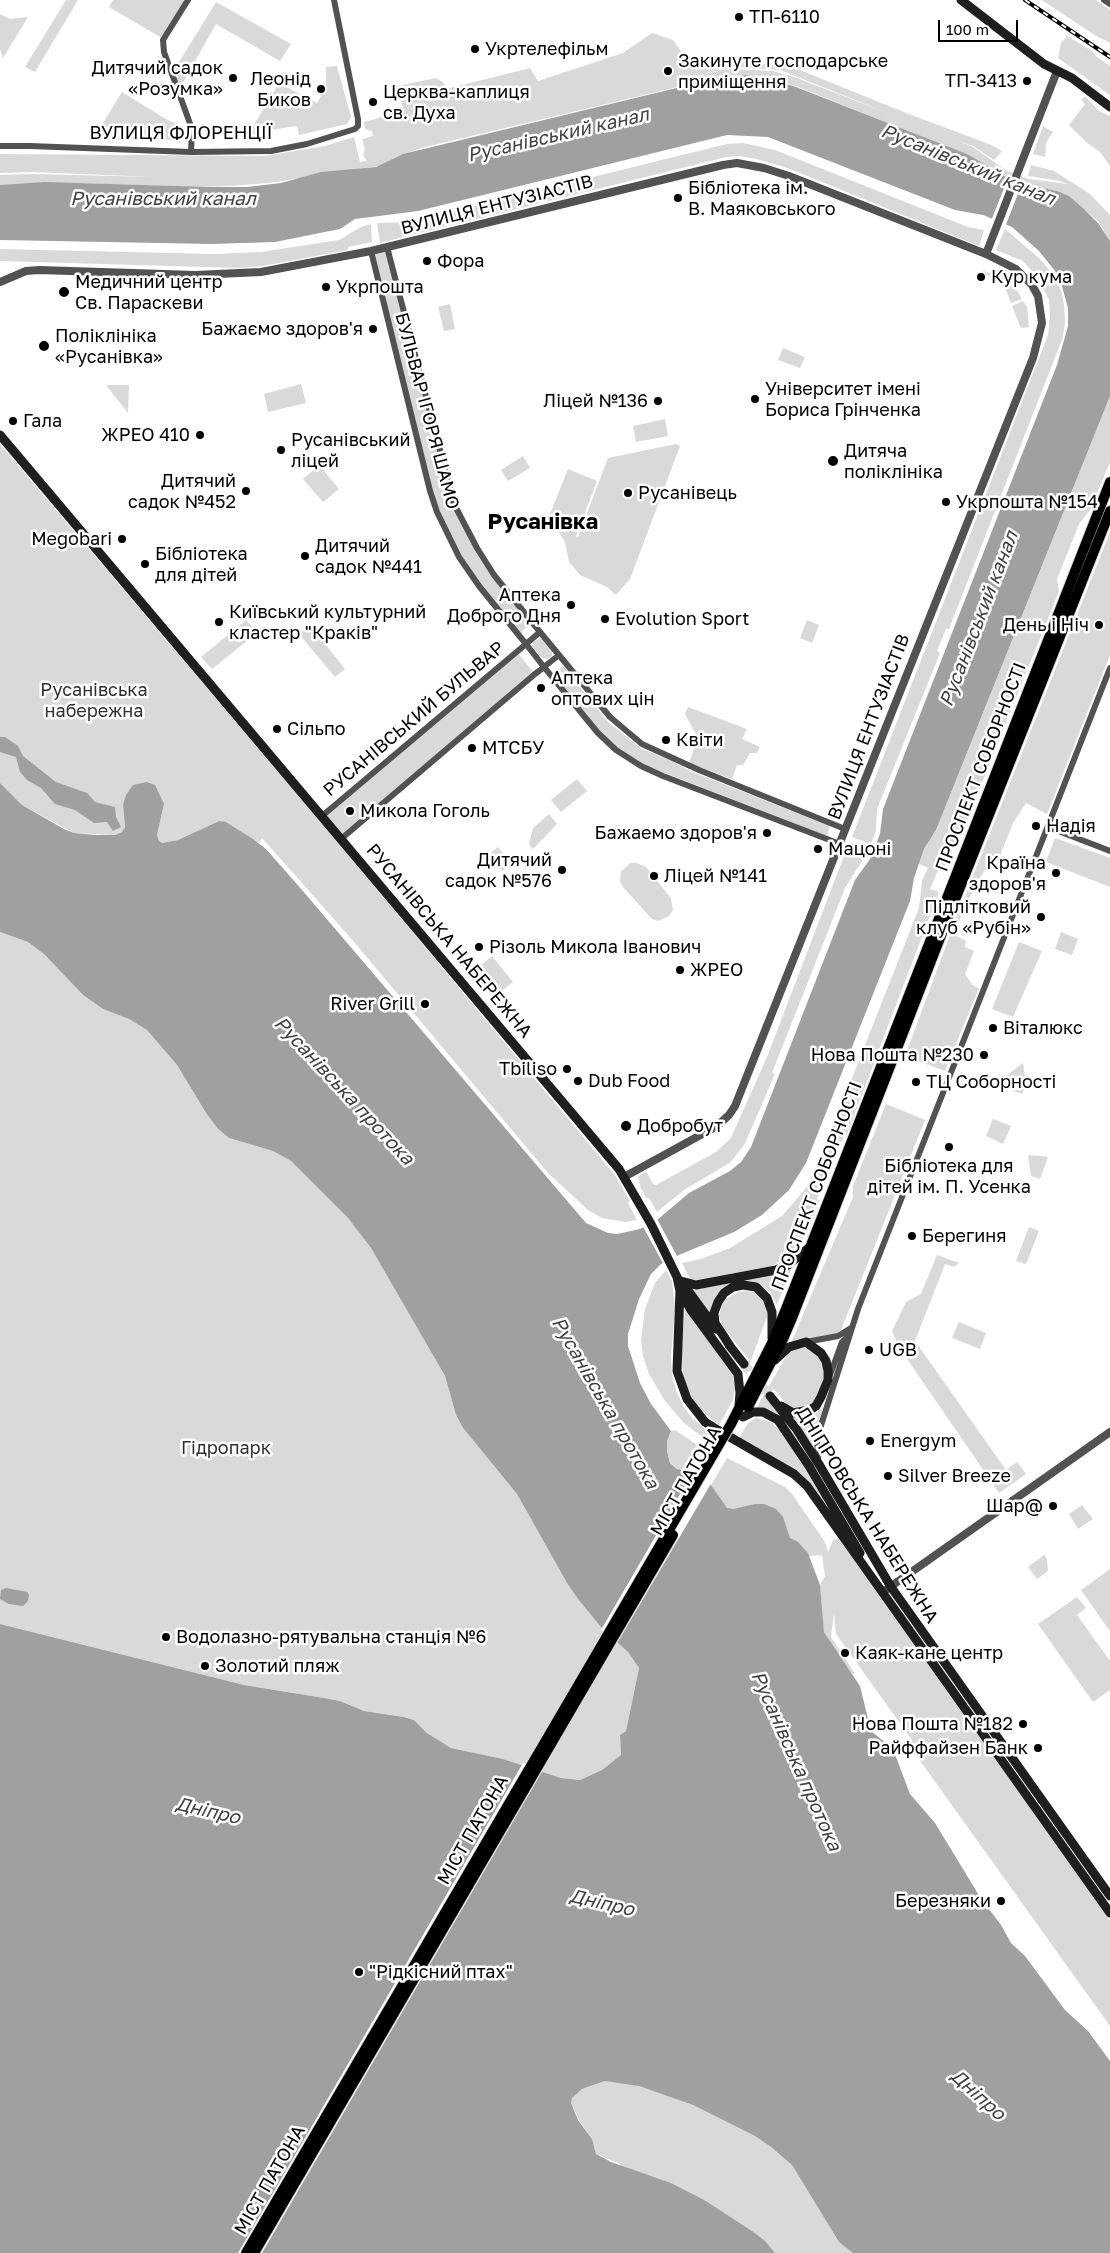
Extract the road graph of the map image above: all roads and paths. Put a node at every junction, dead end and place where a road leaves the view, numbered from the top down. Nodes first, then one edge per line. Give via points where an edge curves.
1 (188, 0) edge
2 (334, 0) edge
3 (961, 0) edge
4 (1104, 0) edge
5 (1110, 4) edge
6 (1057, 71) junction
7 (1110, 107) edge
8 (0, 146) edge
9 (191, 152) junction
10 (387, 247) junction
11 (371, 251) junction
12 (986, 254) junction
13 (0, 282) edge
14 (0, 435) edge
15 (1110, 482) edge
16 (1110, 512) edge
17 (540, 632) junction
18 (526, 644) junction
19 (559, 655) junction
20 (544, 667) junction
21 (1110, 668) edge
22 (322, 816) junction
23 (1048, 827) junction
24 (845, 829) junction
25 (341, 838) junction
26 (840, 844) junction
27 (1110, 851) edge
28 (624, 1177) junction
29 (811, 1246) junction
30 (678, 1278) junction
31 (680, 1291) junction
32 (851, 1331) junction
33 (806, 1342) junction
34 (772, 1343) junction
35 (732, 1349) junction
36 (744, 1364) tunnel mouth
37 (770, 1365) junction
38 (828, 1380) junction
39 (737, 1419) junction
40 (716, 1429) joint
41 (1110, 1432) edge
42 (820, 1466) junction
43 (869, 1572) junction
44 (887, 1590) junction
45 (1110, 1896) edge
46 (1110, 1913) edge
47 (246, 2253) edge
48 (254, 2253) edge

1 - 9 street via 163,40 164,52 192,129
2 - 9 street, ВУЛИЦЯ ФЛОРЕНЦІЇ via 358,126 346,133 271,151
3 - 6 main road
4 - 5 street
6 - 7 main road via 1072,78
6 - 12 street
8 - 9 street, ВУЛИЦЯ ФЛОРЕНЦІЇ
10 - 11 street, ВУЛИЦЯ ЕНТУЗІАСТІВ
10 - 12 street, ВУЛИЦЯ ЕНТУЗІАСТІВ via 737,163 789,176
10 - 17 street, БУЛЬВАР ІГОРЯ ШАМО via 454,504 494,575
11 - 13 street, ВУЛИЦЯ ЕНТУЗІАСТІВ via 244,274 39,270 26,271
11 - 18 street, БУЛЬВАР ІГОРЯ ШАМО via 437,512 455,549 479,586
12 - 24 street, ВУЛИЦЯ ЕНТУЗІАСТІВ via 1016,269 1032,285 1041,309 1040,336
14 - 22 main road, РУСАНІВСЬКА НАБЕРЕЖНА
15 - 29 highway, ПРОСПЕКТ СОБОРНОСТІ
16 - 37 highway, ПРОСПЕКТ СОБОРНОСТІ via 792,1318
17 - 18 street, РУСАНІВСЬКИЙ БУЛЬВАР
17 - 19 street, БУЛЬВАР ІГОРЯ ШАМО
18 - 20 street, БУЛЬВАР ІГОРЯ ШАМО
18 - 22 street, РУСАНІВСЬКИЙ БУЛЬВАР
19 - 20 street
19 - 24 street via 610,716 642,744
20 - 25 street
20 - 26 street via 598,733 616,750 641,766
21 - 23 street
22 - 25 main road, РУСАНІВСЬКА НАБЕРЕЖНА
23 - 27 street
23 - 32 street
24 - 26 street, ВУЛИЦЯ ЕНТУЗІАСТІВ
25 - 28 main road, РУСАНІВСЬКА НАБЕРЕЖНА
26 - 28 street, ВУЛИЦЯ ЕНТУЗІАСТІВ via 735,1106 717,1126
28 - 30 main road, РУСАНІВСЬКА НАБЕРЕЖНА
29 - 30 main road via 788,1265 776,1270 696,1284
29 - 34 highway, ПРОСПЕКТ СОБОРНОСТІ
30 - 31 main road, РУСАНІВСЬКА НАБЕРЕЖНА
30 - 35 main road, РУСАНІВСЬКА НАБЕРЕЖНА
31 - 39 main road, РУСАНІВСЬКА НАБЕРЕЖНА via 738,1374
31 - 40 main road, РУСАНІВСЬКА НАБЕРЕЖНА via 679,1379 687,1399
32 - 33 street
32 - 38 street via 842,1342
32 - 42 street via 817,1438
33 - 37 main road via 788,1347
33 - 38 main road via 826,1361
34 - 35 main road via 770,1304 756,1287 743,1285 724,1293 714,1313 715,1323
34 - 39 highway, ПРОСПЕКТ СОБОРНОСТІ
35 - 36 main road, РУСАНІВСЬКА НАБЕРЕЖНА
37 - 39 highway, ПРОСПЕКТ СОБОРНОСТІ
38 - 42 main road, ДНІПРОВСЬКА НАБЕРЕЖНА via 816,1406 810,1410 793,1413 773,1399
39 - 43 main road, ДНІПРОВСЬКА НАБЕРЕЖНА via 753,1412 763,1412 784,1427 850,1534
39 - 47 highway, МІСТ ПАТОНА, bridge
39 - 48 highway, МІСТ ПАТОНА, bridge
40 - 43 main road, ДНІПРОВСЬКА НАБЕРЕЖНА via 802,1479
41 - 44 street
42 - 44 main road, ДНІПРОВСЬКА НАБЕРЕЖНА
43 - 44 main road, ДНІПРОВСЬКА НАБЕРЕЖНА
44 - 45 main road, ДНІПРОВСЬКА НАБЕРЕЖНА
44 - 46 main road, ДНІПРОВСЬКА НАБЕРЕЖНА

